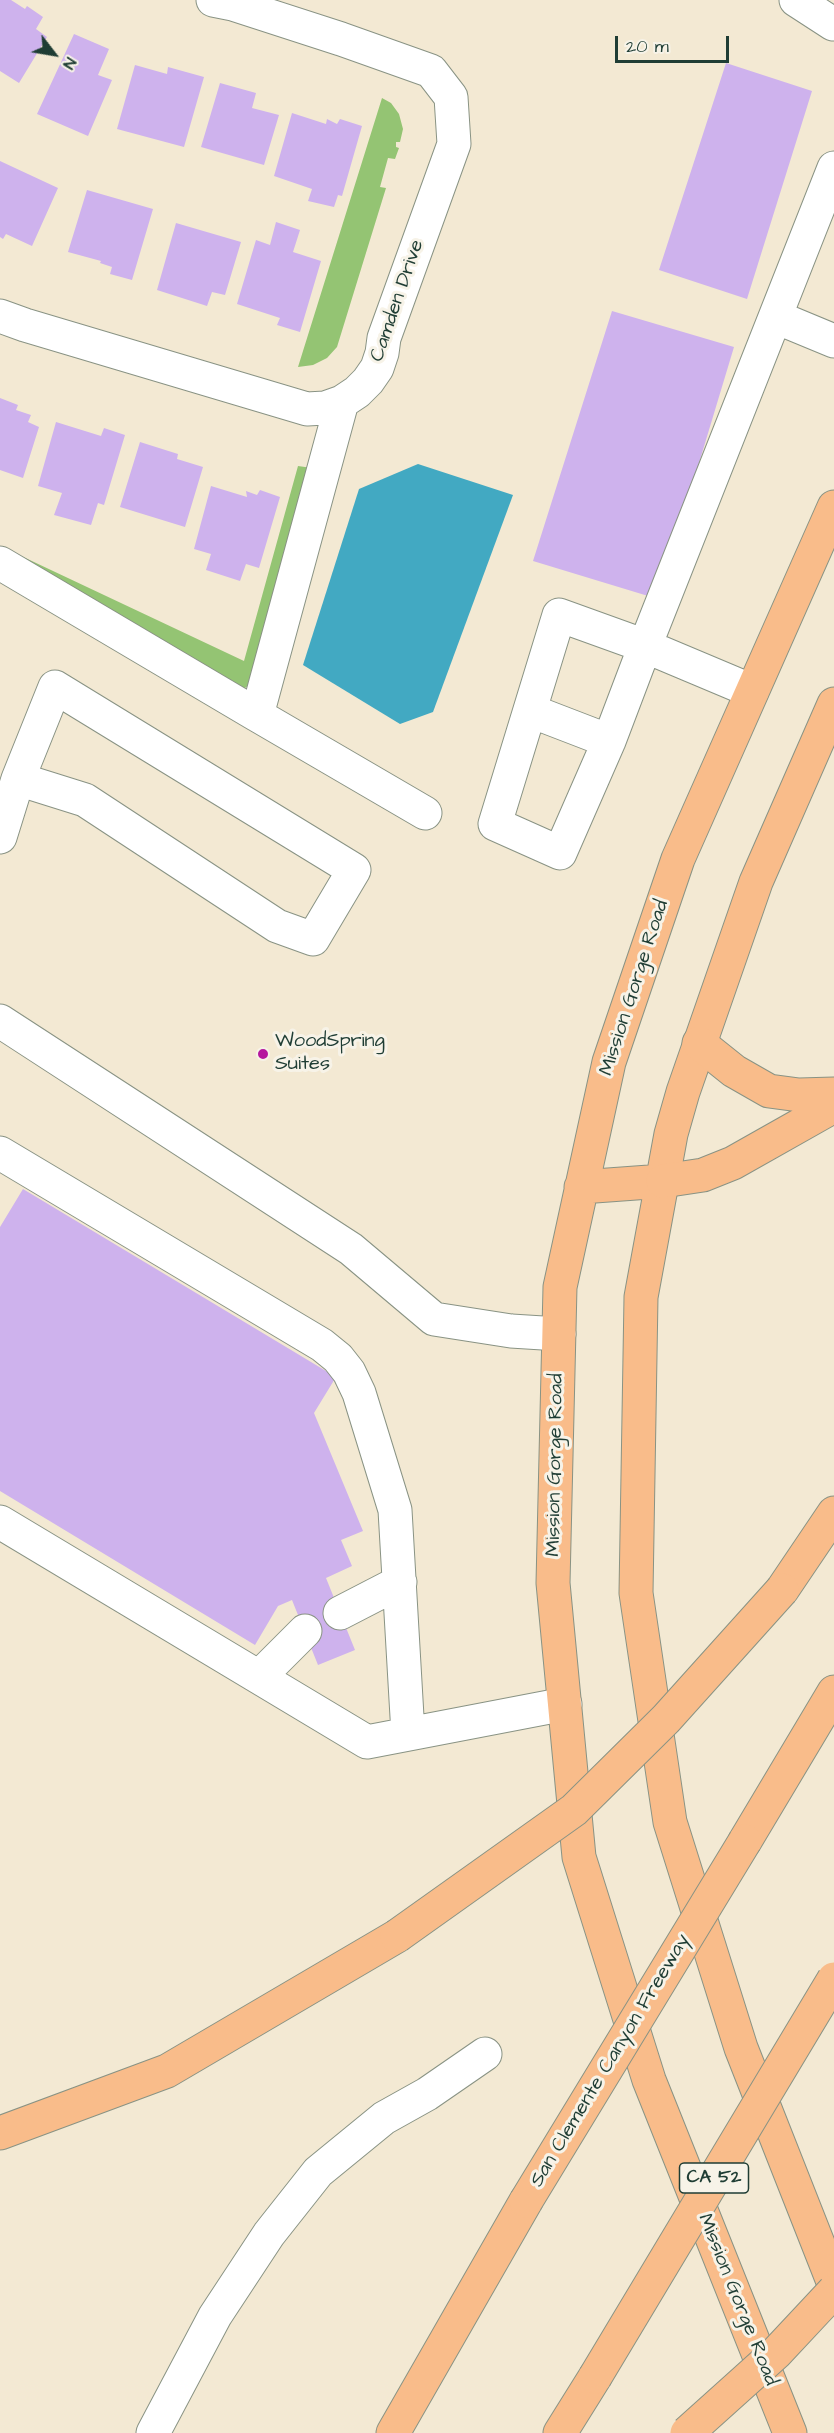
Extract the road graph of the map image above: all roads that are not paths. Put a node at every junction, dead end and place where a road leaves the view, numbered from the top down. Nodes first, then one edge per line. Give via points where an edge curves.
1 (795, 0) edge
2 (227, 1) edge
3 (834, 22) edge
4 (834, 168) edge
5 (0, 316) edge
6 (776, 317) junction
7 (834, 341) edge
8 (342, 402) junction
9 (834, 507) edge
10 (0, 563) edge
11 (645, 646) junction
12 (752, 691) junction
13 (834, 704) edge
14 (531, 711) junction
15 (257, 715) junction
16 (609, 741) junction
17 (18, 779) junction
18 (425, 813) dead end
19 (0, 837) edge
20 (0, 1021) edge
21 (699, 1043) junction
22 (834, 1094) edge
23 (834, 1106) edge
24 (0, 1153) edge
25 (663, 1181) junction
26 (581, 1187) junction
27 (559, 1334) junction
28 (834, 1513) edge
29 (0, 1522) edge
30 (400, 1582) junction
31 (340, 1613) dead end
32 (305, 1631) dead end
33 (259, 1677) junction
34 (834, 1692) edge
35 (565, 1704) junction
36 (408, 1734) junction
37 (834, 1979) edge
38 (486, 2054) dead end
39 (0, 2133) edge
40 (834, 2284) edge
41 (834, 2291) edge
42 (153, 2433) edge
43 (393, 2433) edge
44 (560, 2433) edge
45 (687, 2433) edge
46 (790, 2433) edge

1 - 3 street
2 - 8 street, Camden Drive via 431,71 452,97 454,144 379,360 368,381
4 - 6 street
5 - 8 street, Camden Drive via 307,409
6 - 7 street
6 - 11 street
8 - 15 street
9 - 12 main road, Mission Gorge Road
10 - 15 street
11 - 12 street
11 - 14 street via 559,615
11 - 16 street
12 - 26 main road, Mission Gorge Road via 678,859 609,1062
13 - 21 main road via 756,882
14 - 16 street
14 - 16 street via 495,824 560,853
15 - 18 street
17 - 17 street via 55,687 354,870 313,939 277,926 85,800
17 - 19 street
20 - 27 street via 351,1249 434,1319
21 - 22 main road via 734,1071 769,1091
21 - 25 main road via 671,1134
23 - 25 main road via 733,1163 703,1175
24 - 30 street via 338,1358 359,1393 395,1510
25 - 26 main road
25 - 40 main road via 641,1297 636,1593 670,1822 741,2048
26 - 27 main road, Mission Gorge Road via 560,1287
27 - 35 main road, Mission Gorge Road via 553,1583
28 - 39 main road, bridge via 782,1590 666,1719 574,1810 397,1936 167,2071
29 - 33 street
30 - 31 street
30 - 36 street
32 - 33 street
33 - 36 street via 367,1742
34 - 43 main road, San Clemente Canyon Freeway, bridge via 526,2201
35 - 36 street
35 - 46 main road, Mission Gorge Road via 582,1868 649,2080
37 - 44 main road, CA 52, bridge
38 - 42 street via 384,2118 318,2172 269,2234 215,2316
41 - 45 main road, bridge via 776,2353

